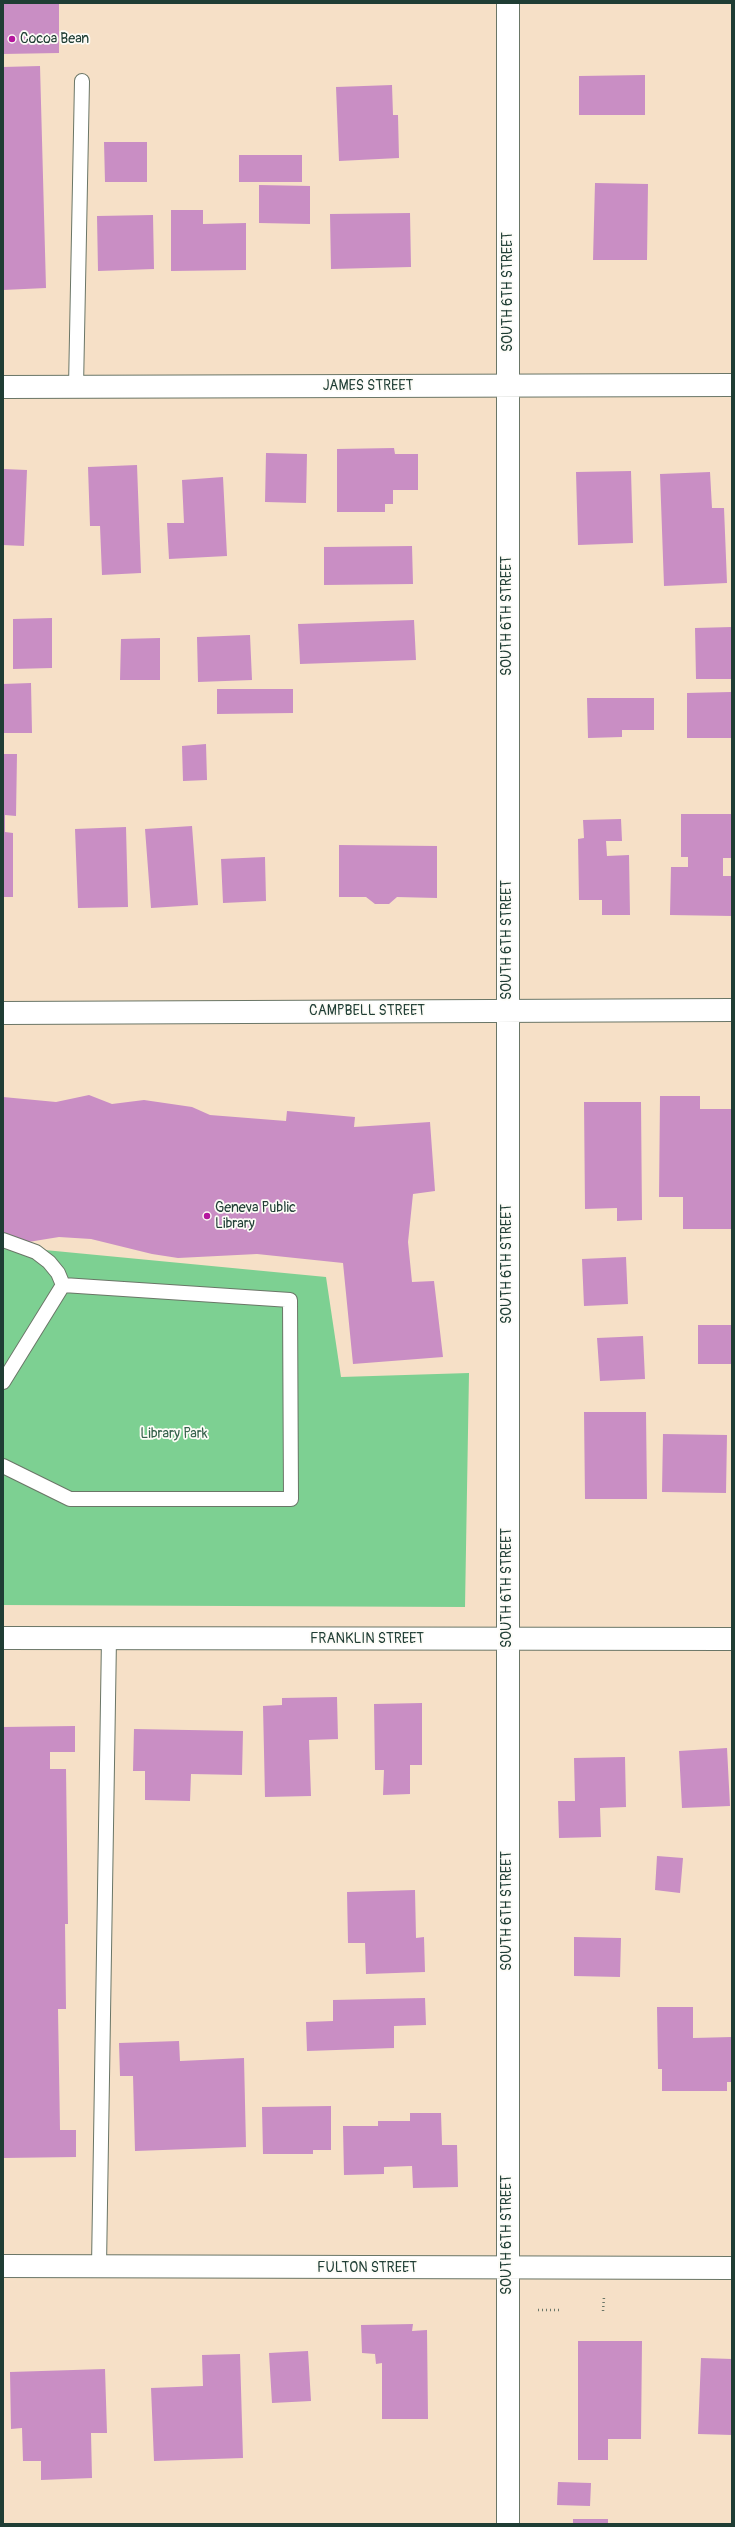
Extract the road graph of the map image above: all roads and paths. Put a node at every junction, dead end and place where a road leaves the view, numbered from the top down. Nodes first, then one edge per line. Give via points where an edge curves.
1 (508, 3) edge
2 (82, 81) dead end
3 (732, 385) edge
4 (508, 386) junction
5 (3, 387) edge
6 (76, 387) junction
7 (732, 1010) edge
8 (507, 1011) junction
9 (3, 1013) edge
10 (3, 1240) edge
11 (63, 1285) junction
12 (3, 1382) edge
13 (4, 1463) edge
14 (3, 1638) edge
15 (109, 1638) junction
16 (732, 1639) edge
17 (507, 1640) junction
18 (3, 2266) edge
19 (99, 2266) junction
20 (507, 2268) junction
21 (732, 2268) edge
22 (536, 2310) dead end
23 (562, 2310) dead end
24 (508, 2524) edge

1 - 4 street, SOUTH 6TH STREET
2 - 6 lane
3 - 4 street, JAMES STREET
4 - 6 street, JAMES STREET
4 - 8 street, SOUTH 6TH STREET
5 - 6 street, JAMES STREET
7 - 8 street, CAMPBELL STREET
8 - 9 street, CAMPBELL STREET
8 - 17 street, SOUTH 6TH STREET
10 - 11 lane via 36,1252 54,1268
11 - 12 lane
11 - 13 lane via 290,1300 291,1499 70,1499
14 - 15 street, FRANKLIN STREET
15 - 17 street, FRANKLIN STREET
15 - 19 lane
16 - 17 street, FRANKLIN STREET
17 - 20 street, SOUTH 6TH STREET
18 - 19 street, FULTON STREET
19 - 20 street, FULTON STREET
20 - 21 street, FULTON STREET
20 - 24 street, SOUTH 6TH STREET
22 - 23 path

